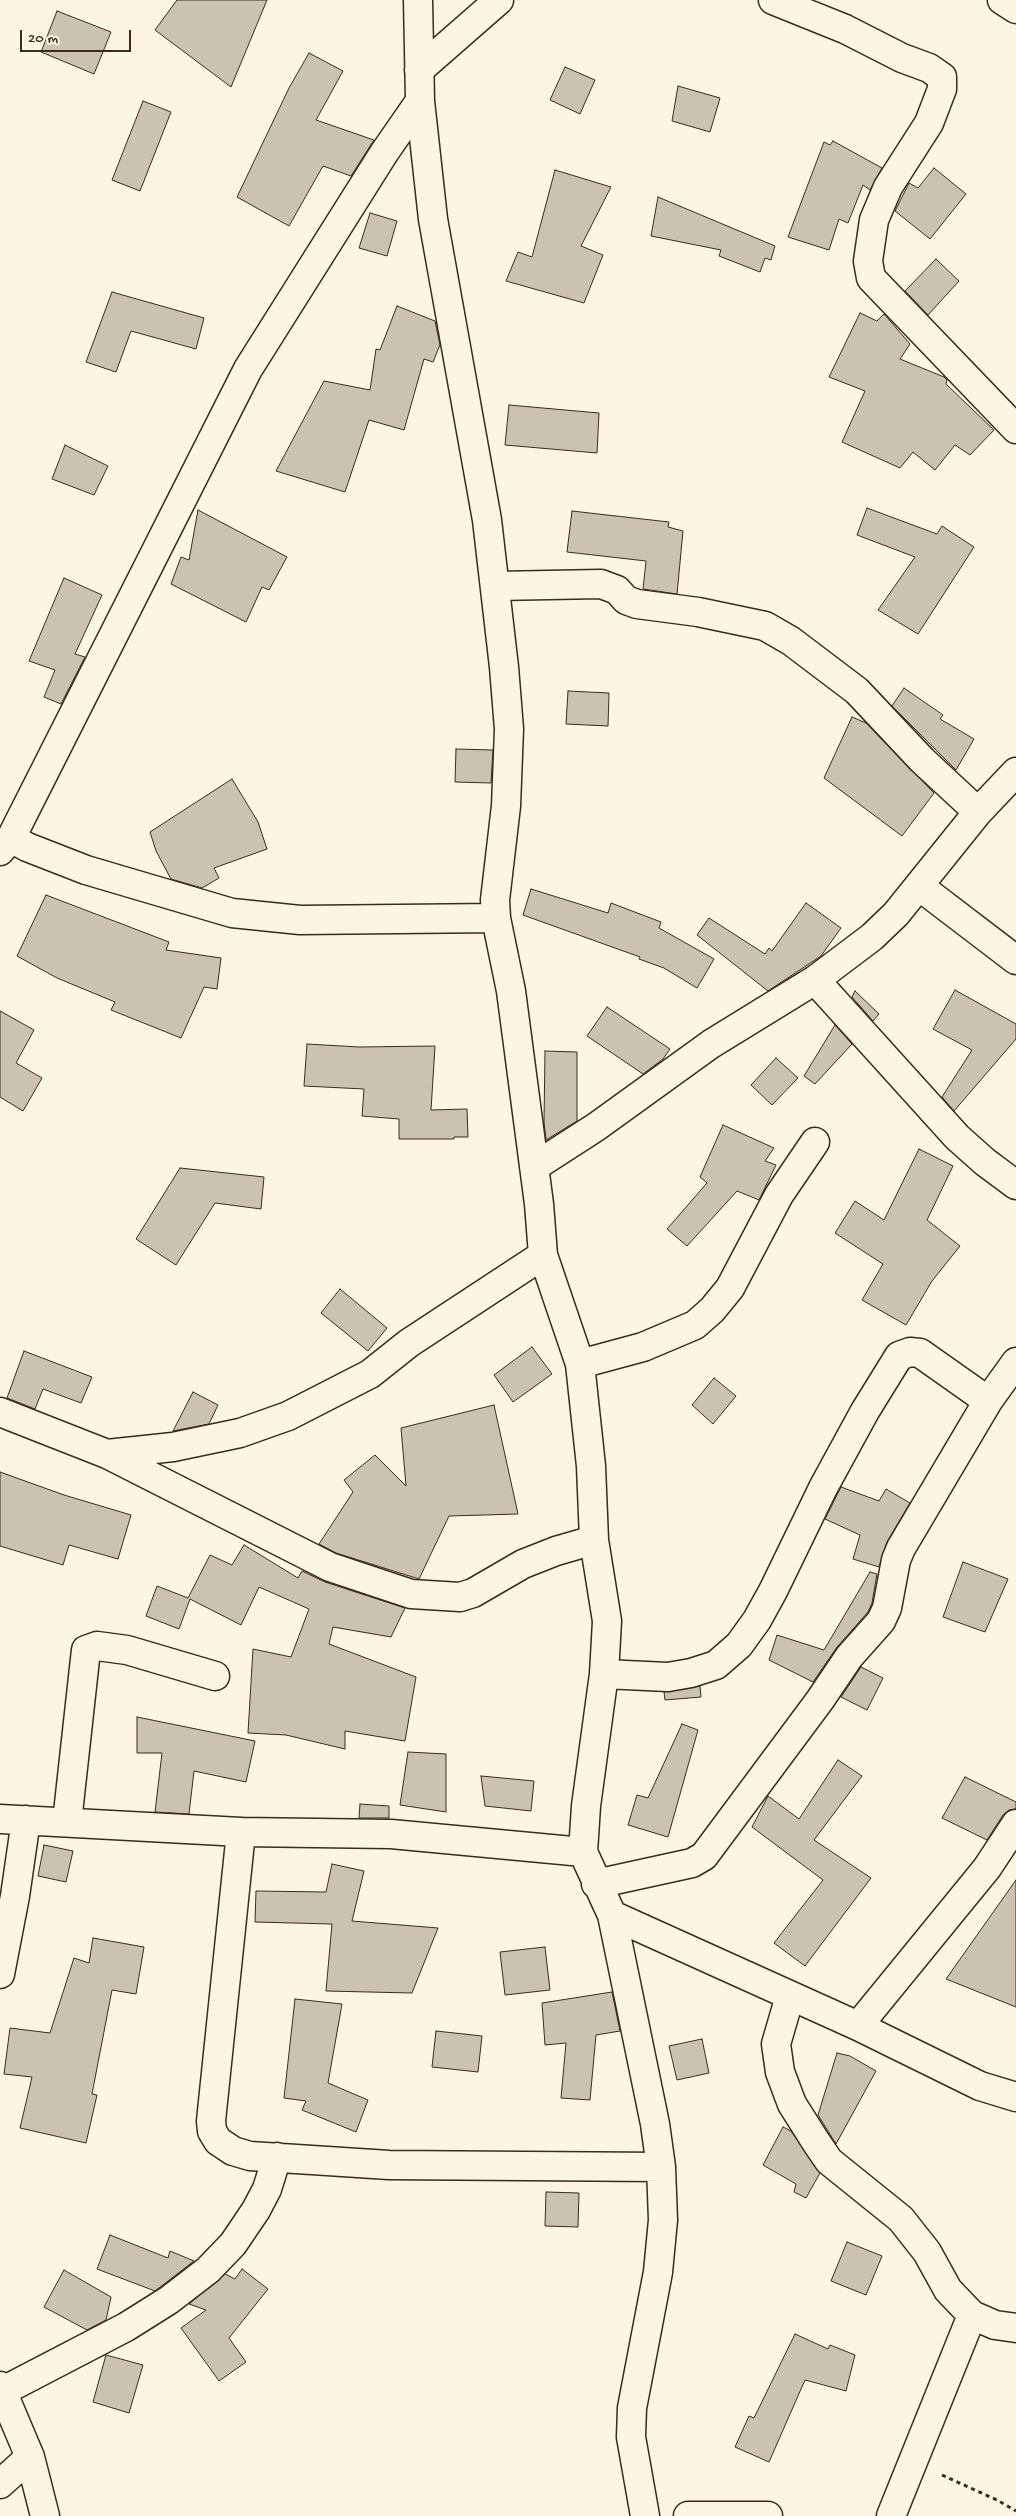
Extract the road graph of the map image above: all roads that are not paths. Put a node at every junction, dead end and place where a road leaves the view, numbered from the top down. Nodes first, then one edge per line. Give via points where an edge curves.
1 (418, 0) edge
2 (499, 0) edge
3 (773, 0) edge
4 (1002, 0) edge
5 (1016, 9) edge
6 (419, 70) junction
7 (420, 101) junction
8 (1016, 429) edge
9 (496, 586) junction
10 (1016, 772) edge
11 (978, 812) junction
12 (6, 844) edge
13 (919, 886) junction
14 (496, 918) junction
15 (1016, 960) edge
16 (815, 980) junction
17 (815, 1142) dead end
18 (534, 1168) junction
19 (1016, 1185) edge
20 (543, 1255) junction
21 (1016, 1362) edge
22 (580, 1364) junction
23 (988, 1401) junction
24 (0, 1412) edge
25 (107, 1454) junction
26 (594, 1540) junction
27 (604, 1674) junction
28 (215, 1676) dead end
29 (13, 1819) edge
30 (68, 1822) junction
31 (1016, 1824) edge
32 (241, 1832) junction
33 (582, 1852) junction
34 (596, 1884) junction
35 (612, 1915) junction
36 (0, 1974) edge
37 (790, 1996) junction
38 (858, 2026) junction
39 (1016, 2097) edge
40 (277, 2158) junction
41 (661, 2167) junction
42 (972, 2314) junction
43 (1016, 2328) edge
44 (1, 2388) edge
45 (30, 2457) junction
46 (0, 2484) edge
47 (45, 2516) edge
48 (645, 2516) edge
49 (688, 2516) edge
50 (768, 2516) edge
51 (891, 2516) edge

1 - 6 street
2 - 6 street
3 - 8 street via 845,29 942,77 942,89 929,123 888,188 874,220 868,261 870,278
4 - 5 street
6 - 7 street
7 - 9 street via 433,219
7 - 12 street via 248,369
9 - 11 street via 602,584 637,604 765,626 791,641 857,691 922,760
9 - 14 street via 508,729 506,806 495,892
10 - 11 street
11 - 13 street
12 - 14 street via 27,847 86,870 232,913 300,920
13 - 15 street
13 - 16 street via 872,938
14 - 18 street via 511,991
16 - 18 street via 711,1044
16 - 19 street via 957,1136
17 - 22 street via 779,1195 730,1288 712,1310 695,1325 670,1336
18 - 20 street
20 - 22 street
20 - 25 street via 409,1343 370,1374 288,1416 240,1433 199,1442
21 - 23 street
22 - 26 street via 591,1466
23 - 27 street via 920,1353 899,1356 828,1479 774,1591 739,1645 716,1664 691,1673 668,1677
23 - 34 street via 900,1548 887,1608 881,1621 849,1657 704,1856 692,1863
24 - 25 street
25 - 26 street via 330,1567 411,1594 460,1597 523,1564
26 - 27 street via 607,1620
27 - 33 street
28 - 30 street via 127,1650 96,1646 86,1650
29 - 30 street
29 - 36 street via 16,1896
30 - 32 street
31 - 38 street via 987,1868
32 - 33 street via 390,1834
32 - 40 street via 212,2131 218,2141 233,2151
33 - 34 street
34 - 35 street
35 - 37 street
35 - 41 street via 656,2124
37 - 38 street
37 - 42 street via 776,2044 780,2072 792,2104 829,2161 901,2219 927,2252 948,2290
38 - 39 street via 980,2086
40 - 41 street via 389,2165
40 - 44 street via 256,2210 233,2244 208,2270 169,2300 126,2326
41 - 48 street via 663,2220 658,2272 632,2408 631,2437
42 - 43 street via 995,2325
42 - 51 street
44 - 45 street
45 - 46 street
45 - 47 street
49 - 50 street

